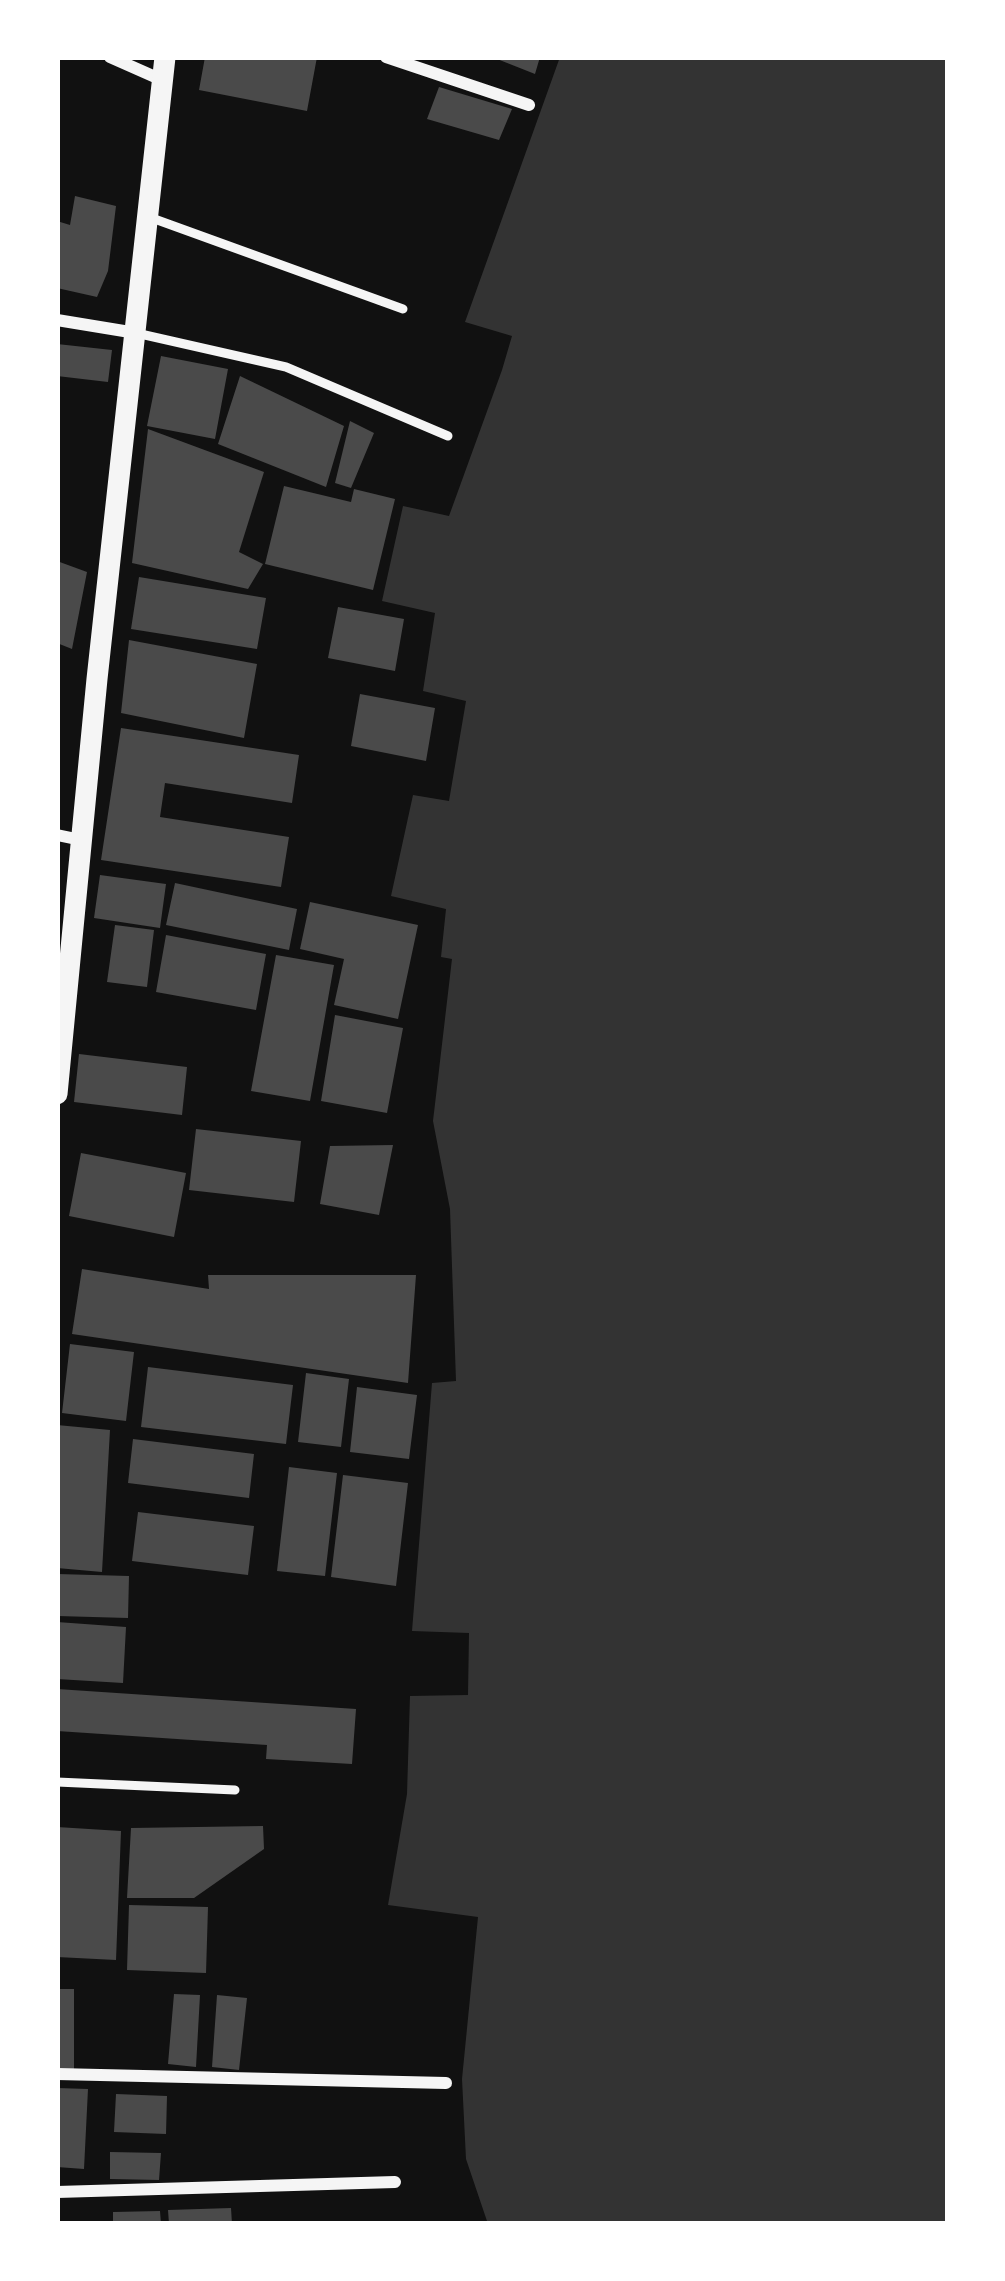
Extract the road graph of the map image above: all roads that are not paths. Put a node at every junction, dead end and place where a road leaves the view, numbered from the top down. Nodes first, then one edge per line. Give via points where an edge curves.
1 (110, 57) edge
2 (386, 57) edge
3 (163, 69) edge
4 (529, 105) dead end
5 (148, 217) junction
6 (403, 309) dead end
7 (57, 320) edge
8 (136, 333) junction
9 (448, 436) dead end
10 (57, 835) edge
11 (80, 840) junction
12 (59, 1058) edge
13 (57, 1094) edge
14 (57, 1782) edge
15 (235, 1790) dead end
16 (57, 2074) edge
17 (446, 2083) dead end
18 (394, 2182) dead end
19 (57, 2192) edge

1 - 3 street
2 - 4 street
3 - 5 street
5 - 6 lane
5 - 8 street
7 - 8 street
8 - 9 lane via 286,367
8 - 11 street
10 - 11 street
11 - 12 street
12 - 13 street
14 - 15 lane
16 - 17 street
18 - 19 street

